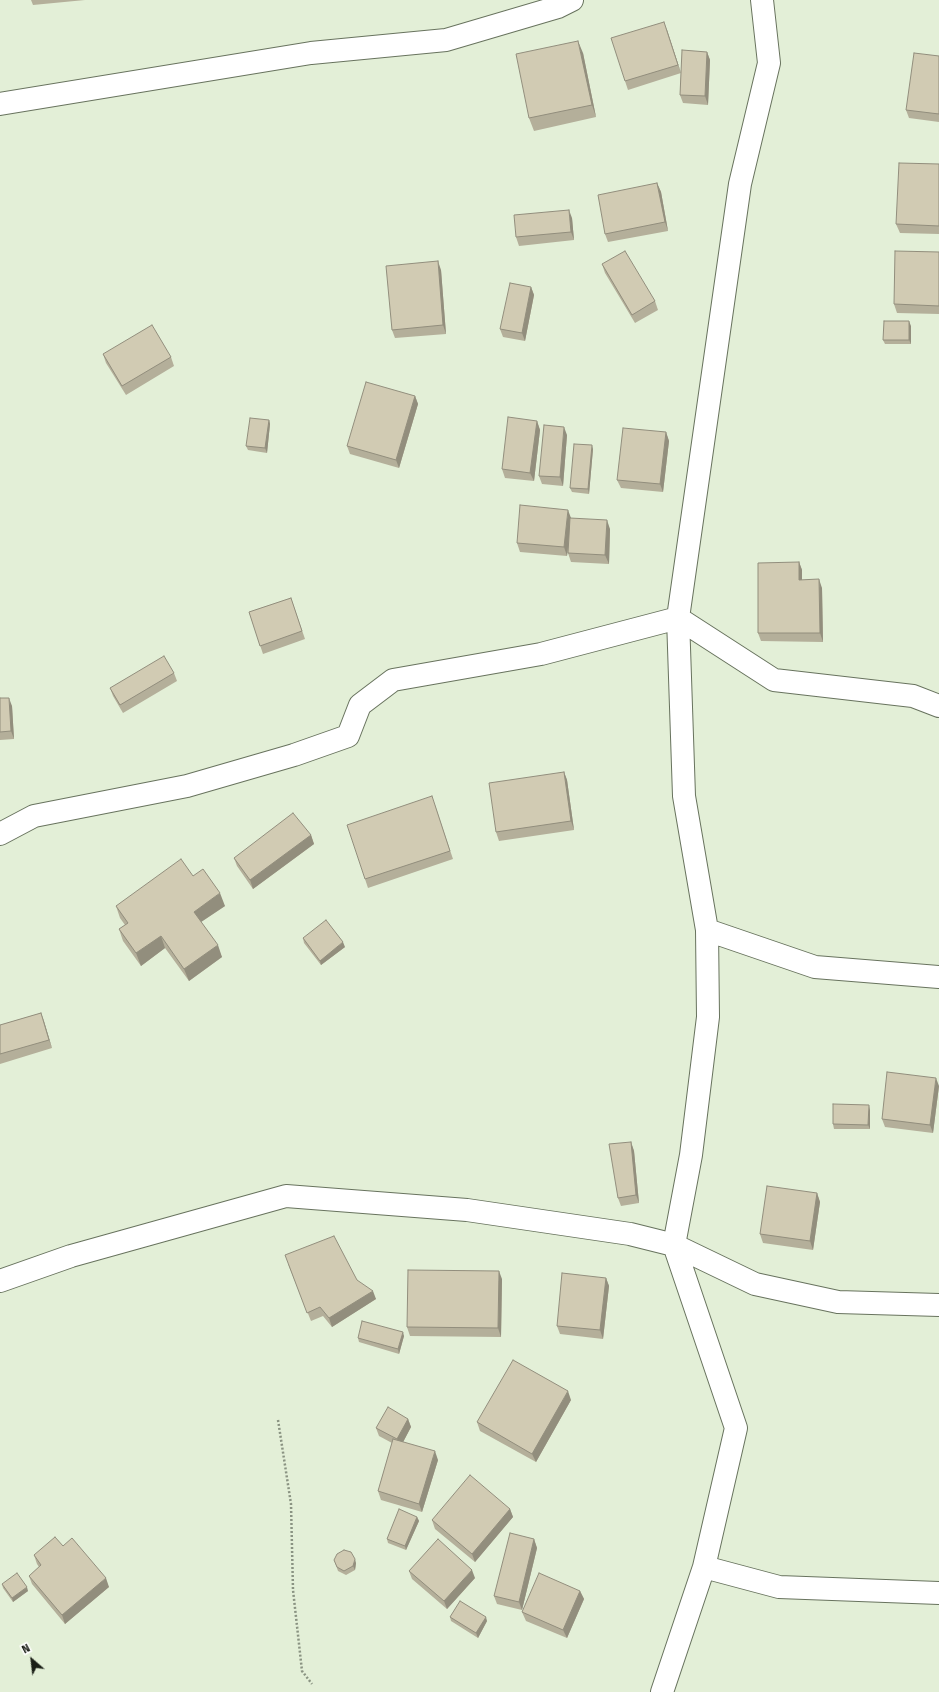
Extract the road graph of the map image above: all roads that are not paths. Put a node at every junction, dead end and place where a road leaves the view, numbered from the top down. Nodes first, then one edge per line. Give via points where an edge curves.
1 (572, 0) edge
2 (762, 0) edge
3 (0, 104) edge
4 (678, 618) junction
5 (939, 706) edge
6 (0, 834) edge
7 (707, 930) junction
8 (939, 977) edge
9 (674, 1244) junction
10 (0, 1281) edge
11 (939, 1305) edge
12 (704, 1567) junction
13 (939, 1593) edge
14 (662, 1692) edge

1 - 3 street via 558,7 446,40 311,53
2 - 4 street via 769,63 740,184
4 - 5 street via 774,680 913,696
4 - 6 street via 542,654 393,680 360,706 348,736 294,755 187,786 34,816
4 - 7 street via 684,796
7 - 8 street via 815,967
7 - 9 street via 708,1017 691,1155
9 - 10 street via 630,1234 467,1210 286,1196 71,1256
9 - 11 street via 755,1284 838,1302
9 - 12 street via 736,1428
12 - 13 street via 780,1587
12 - 14 street

